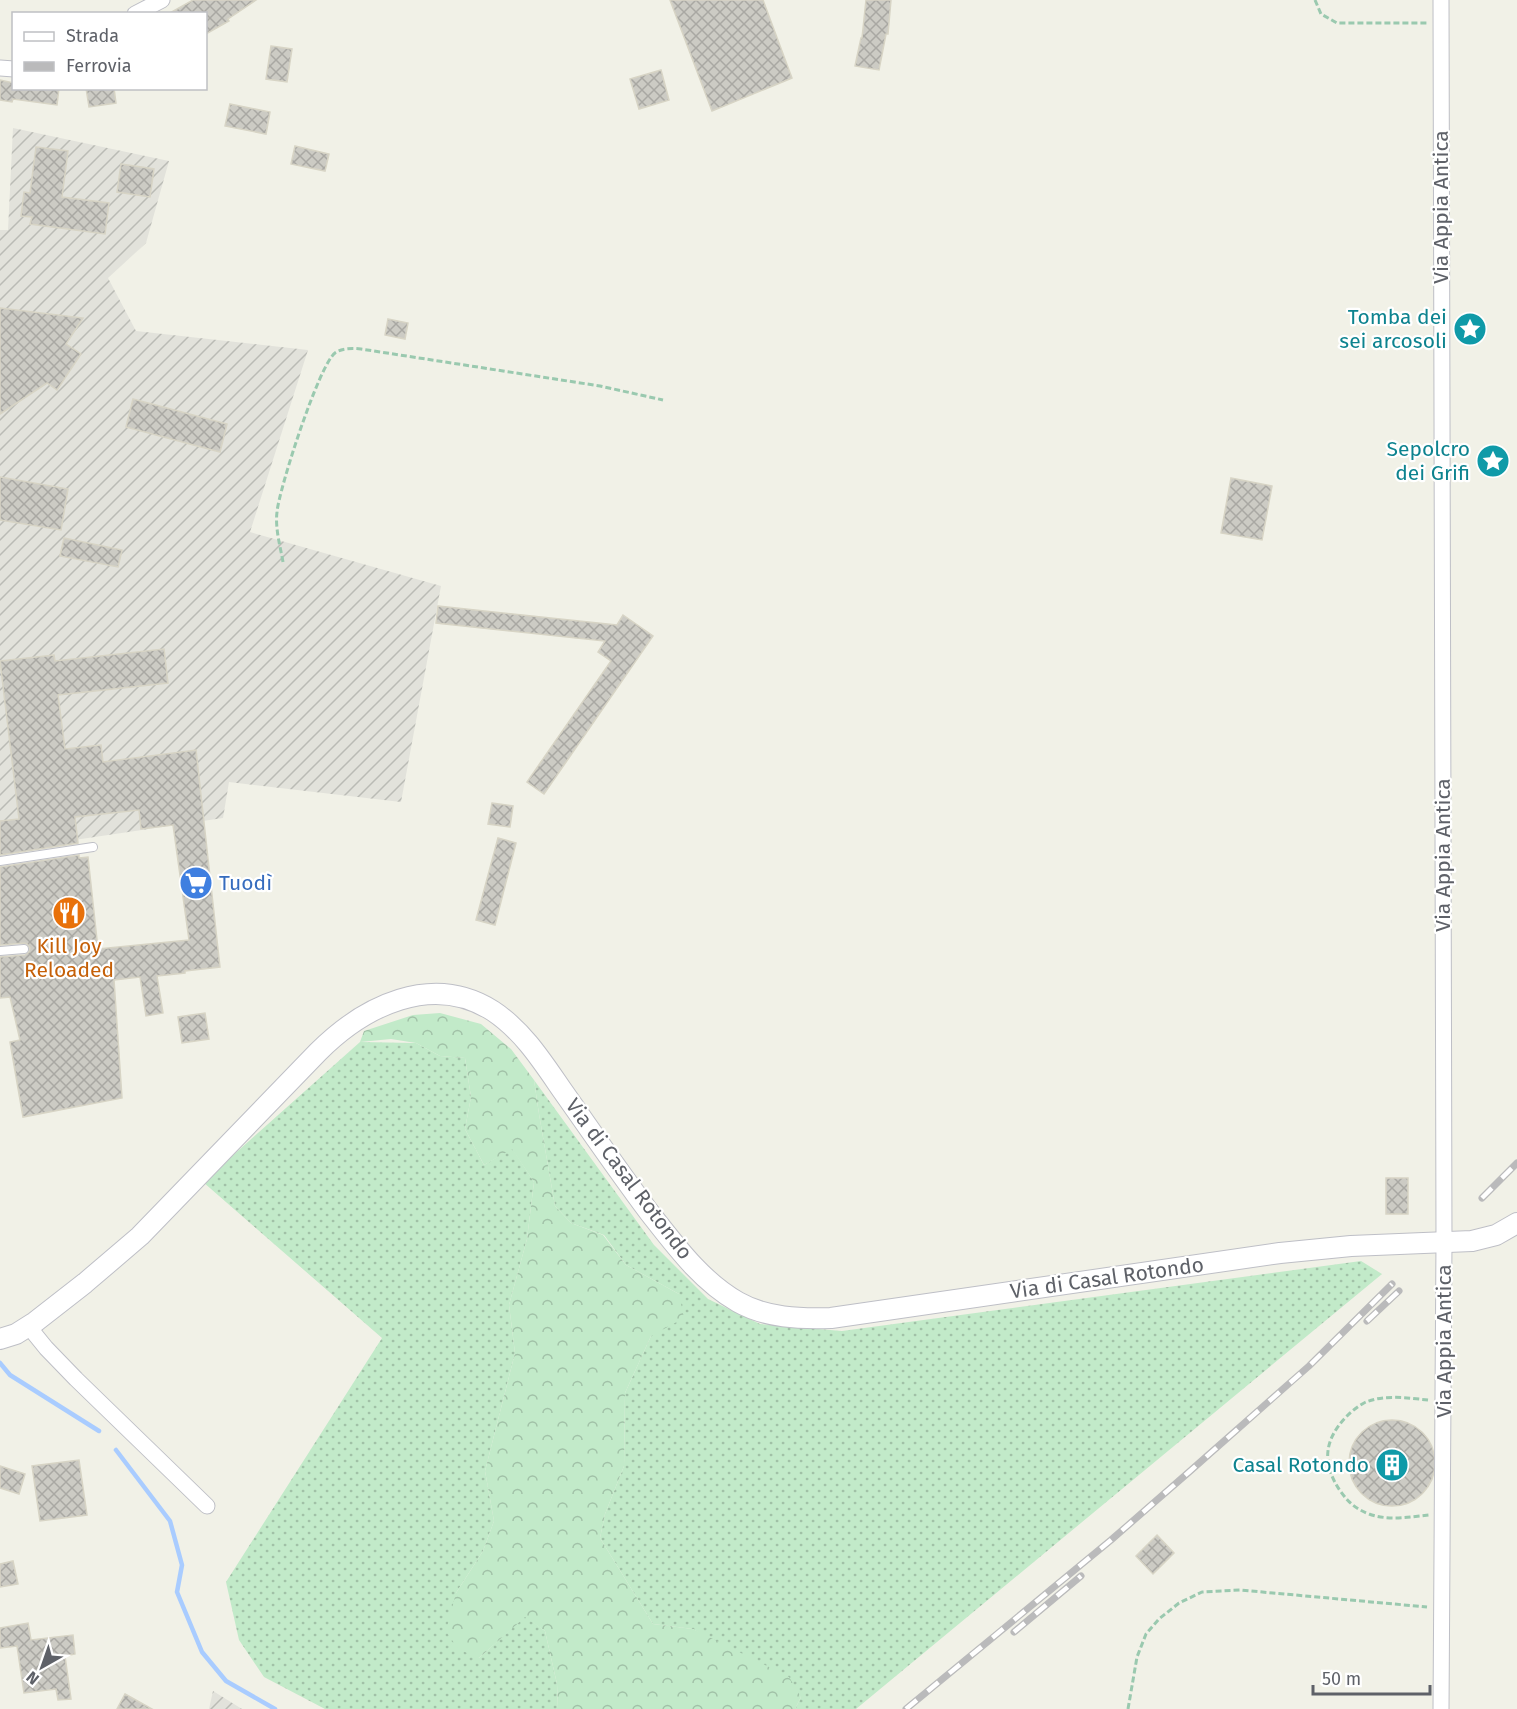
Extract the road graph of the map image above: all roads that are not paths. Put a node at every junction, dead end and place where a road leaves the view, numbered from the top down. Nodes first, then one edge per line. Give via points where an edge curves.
1 (162, 0) edge
2 (1441, 0) edge
3 (139, 12) edge
4 (93, 847) dead end
5 (0, 861) edge
6 (24, 949) dead end
7 (0, 951) edge
8 (1517, 1223) edge
9 (1444, 1242) junction
10 (29, 1327) junction
11 (0, 1339) edge
12 (207, 1506) dead end
13 (1440, 1709) edge

1 - 3 street
2 - 9 street, Via Appia Antica
4 - 5 lane
6 - 7 lane
8 - 9 street, Via di Casal Rotondo via 1490,1237
9 - 10 street, Via di Casal Rotondo via 1280,1253 831,1318 765,1312 727,1295 685,1256 624,1178 533,1049 510,1024 495,1012 462,997 434,994 385,1005 343,1029 140,1236
9 - 13 street, Via Appia Antica
10 - 11 street, Via di Casal Rotondo
10 - 12 street via 64,1367

